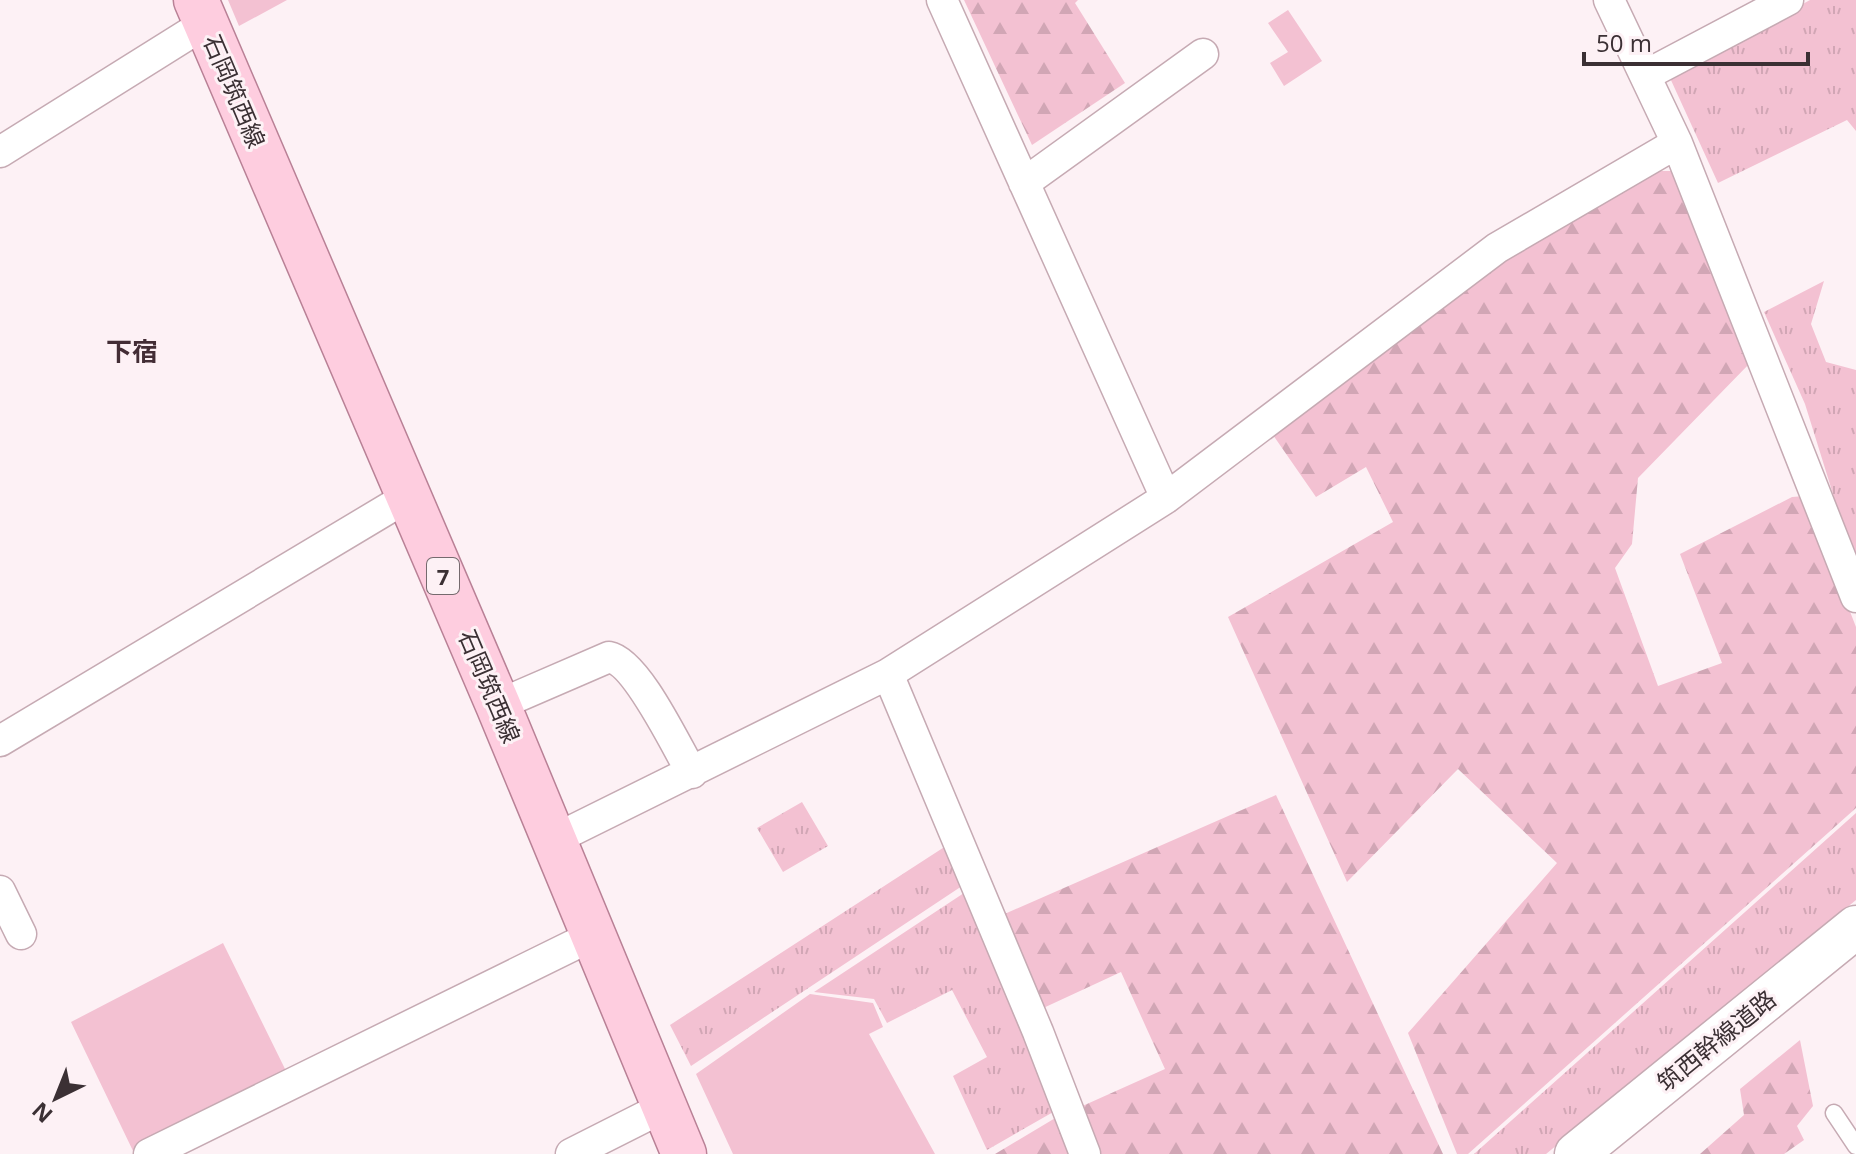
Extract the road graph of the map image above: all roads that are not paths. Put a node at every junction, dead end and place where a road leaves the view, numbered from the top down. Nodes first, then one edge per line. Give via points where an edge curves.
1 (942, 0) edge
2 (1609, 0) edge
3 (1788, 0) edge
4 (201, 12) edge
5 (1203, 54) dead end
6 (1646, 75) junction
7 (1677, 143) junction
8 (0, 152) edge
9 (1024, 183) junction
10 (409, 496) junction
11 (1166, 498) junction
12 (1856, 597) edge
13 (888, 674) junction
14 (498, 705) junction
15 (0, 741) edge
16 (692, 773) junction
17 (553, 840) junction
18 (0, 891) edge
19 (1856, 927) edge
20 (21, 934) dead end
21 (592, 936) junction
22 (664, 1107) junction
23 (1834, 1113) dead end
24 (1856, 1146) edge
25 (149, 1154) edge
26 (571, 1154) edge
27 (684, 1154) edge
28 (1085, 1154) edge
29 (1576, 1154) edge

1 - 9 street
2 - 6 street
3 - 6 street
4 - 8 street
4 - 10 main road, 石岡筑西線 / 7
5 - 9 street
6 - 7 street
7 - 11 street via 1497,248
7 - 12 street
9 - 11 street
10 - 14 main road, 石岡筑西線 / 7
10 - 15 street
11 - 13 street
13 - 16 street
13 - 28 street
14 - 16 street via 609,657 621,659
14 - 17 main road, 石岡筑西線 / 7
16 - 17 street
17 - 21 main road, 石岡筑西線 / 7
18 - 20 street
19 - 29 street, 筑西幹線道路
21 - 22 main road, 石岡筑西線 / 7
21 - 25 street
22 - 26 street
22 - 27 main road, 石岡筑西線 / 7
23 - 24 lane

